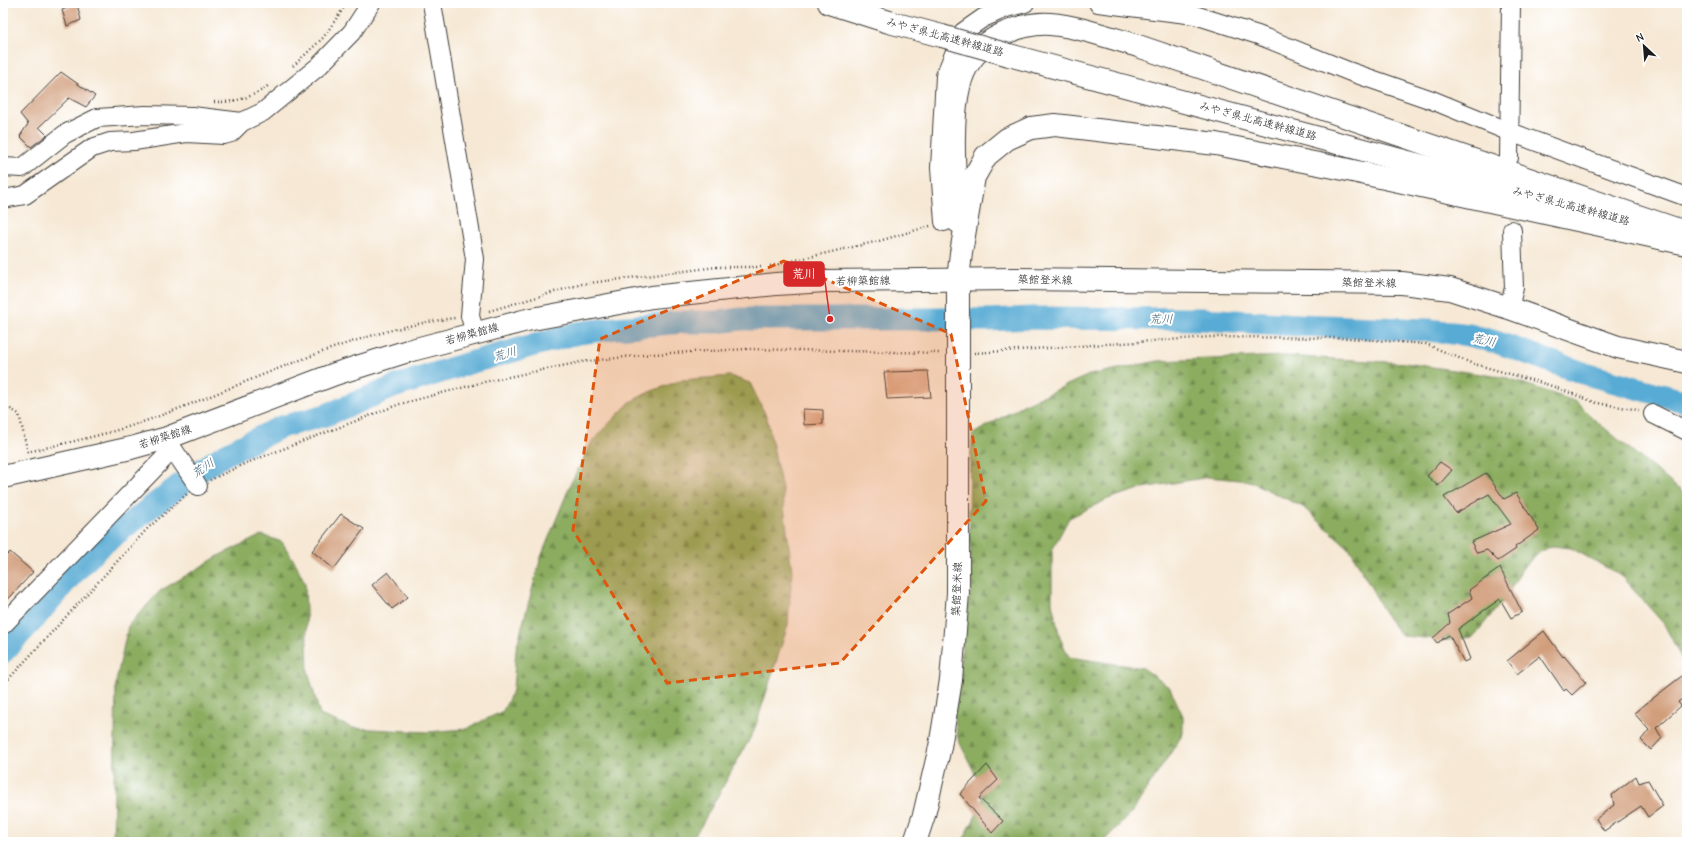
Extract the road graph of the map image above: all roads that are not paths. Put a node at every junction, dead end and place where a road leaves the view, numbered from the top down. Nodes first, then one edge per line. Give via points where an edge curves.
1 (371, 3) edge
2 (432, 3) edge
3 (829, 3) edge
4 (1025, 3) edge
5 (1098, 3) edge
6 (1511, 3) edge
7 (242, 122) junction
8 (1510, 132) junction
9 (1509, 158) dead end
10 (3, 167) edge
11 (1687, 197) edge
12 (3, 199) edge
13 (944, 222) dead end
14 (1512, 230) dead end
15 (1687, 232) edge
16 (1687, 237) edge
17 (1687, 244) edge
18 (960, 253) junction
19 (959, 288) junction
20 (1509, 308) junction
21 (475, 333) junction
22 (1687, 362) edge
23 (1652, 414) road end
24 (1687, 431) edge
25 (173, 448) junction
26 (3, 477) edge
27 (198, 486) road end
28 (3, 625) edge
29 (915, 842) edge

1 - 7 street via 352,32 320,66 264,112
2 - 21 street via 475,259 470,316
3 - 16 main road, みやぎ県北高速幹線道路, bridge via 1009,55
4 - 13 street via 983,18 963,32 945,76 940,168
5 - 8 street via 1195,15 1258,35
6 - 8 street
7 - 10 street via 192,116 97,118 65,134 22,168
7 - 12 street via 231,133 224,135 186,133 110,142 92,148 25,195
8 - 9 street
8 - 11 street
14 - 20 street via 1514,288
15 - 18 main road via 1138,46 1070,28 1042,24 1028,25 994,38 976,53 967,67 956,108 954,171
17 - 18 main road via 1339,168 1216,144 1055,124 1031,128 1007,139 986,156 974,176
18 - 19 main road
19 - 20 main road, 築館登米線 via 1402,283 1450,289
19 - 21 main road, 若柳築館線 via 826,281 722,289 652,297 527,320
19 - 29 main road, 築館登米線 via 958,593 951,680 940,747
20 - 22 main road, 築館登米線 via 1618,347
21 - 25 main road, 若柳築館線 via 335,374
23 - 24 street
25 - 26 main road, 若柳築館線 via 131,448
25 - 27 street
25 - 28 street

